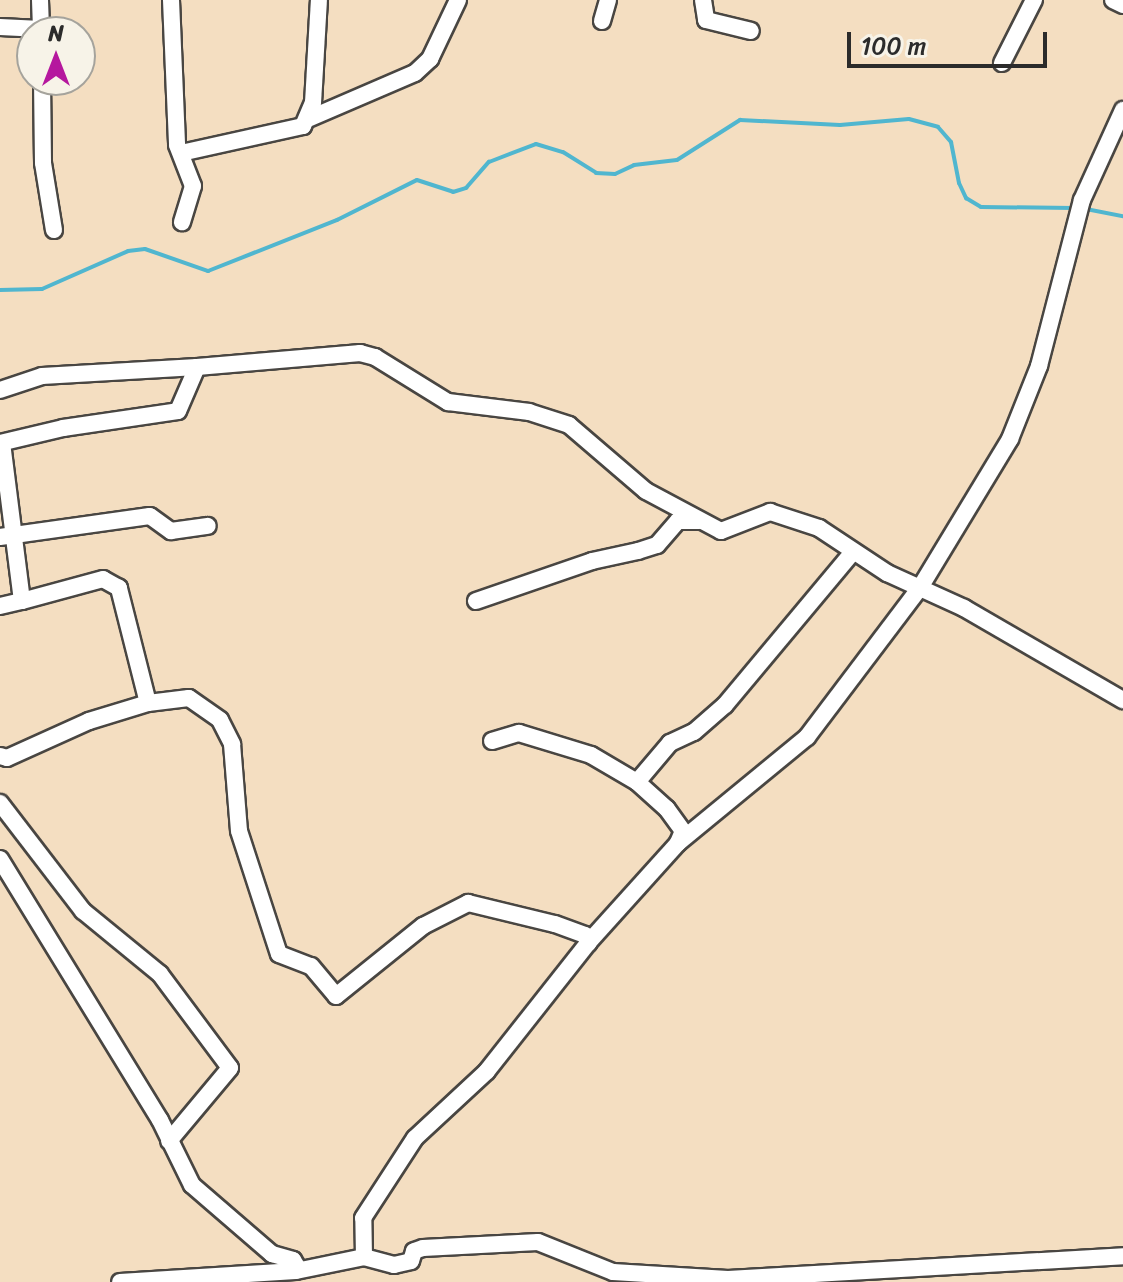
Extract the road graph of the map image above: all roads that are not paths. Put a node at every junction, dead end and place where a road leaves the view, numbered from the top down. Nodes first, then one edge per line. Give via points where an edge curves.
1 (171, 0) edge
2 (319, 0) edge
3 (458, 0) edge
4 (608, 0) edge
5 (703, 0) edge
6 (1034, 0) edge
7 (1113, 0) edge
8 (1123, 5) edge
9 (602, 21) dead end
10 (751, 31) dead end
11 (1002, 63) dead end
12 (42, 96) edge
13 (1123, 110) edge
14 (308, 119) junction
15 (181, 153) junction
16 (182, 222) dead end
17 (54, 230) dead end
18 (197, 367) junction
19 (0, 390) edge
20 (1, 443) edge
21 (707, 522) junction
22 (208, 526) dead end
23 (8, 534) edge
24 (853, 552) junction
25 (921, 586) junction
26 (22, 601) junction
27 (476, 601) dead end
28 (0, 606) edge
29 (1123, 700) edge
30 (148, 703) junction
31 (492, 741) dead end
32 (0, 756) edge
33 (637, 782) junction
34 (0, 803) edge
35 (678, 843) junction
36 (0, 859) edge
37 (588, 943) junction
38 (169, 1141) junction
39 (1123, 1256) edge
40 (364, 1257) junction
41 (298, 1268) junction
42 (174, 1279) edge
43 (120, 1282) edge

1 - 15 street via 175,132
2 - 14 street
3 - 14 street via 430,59 415,73
4 - 9 street
5 - 10 street via 701,14 706,20
6 - 11 street
7 - 8 street
12 - 17 street via 43,163
13 - 25 street via 1082,200 1039,366 1010,439
14 - 15 street via 303,126
15 - 16 street via 193,186
18 - 19 street via 42,376
18 - 20 street via 178,411
18 - 21 street via 278,357 375,357 448,402 529,412 569,425 646,491
20 - 23 street
21 - 24 street via 721,531 781,513 819,528
21 - 27 street via 678,521 657,545
22 - 23 street via 171,531 150,516
23 - 26 street
24 - 25 street via 904,582
24 - 33 street via 725,705 694,732 670,743
25 - 29 street
25 - 35 street via 807,737
26 - 28 street
26 - 30 street via 103,579 119,588
30 - 32 street via 89,721 7,758
30 - 37 street via 189,698 220,720 232,744 242,845 279,954 311,966 336,996 423,926 468,903 555,924 585,935
31 - 33 street via 519,733 564,745
33 - 35 street via 683,831
34 - 38 street via 83,911 160,974 230,1068
35 - 37 street
36 - 38 street
37 - 40 street via 487,1071 415,1138 363,1218
38 - 41 street via 185,1173 210,1204
39 - 40 street via 728,1279 613,1272 547,1243 423,1248 414,1251 411,1261 394,1265
40 - 41 street
41 - 42 street
42 - 43 street

